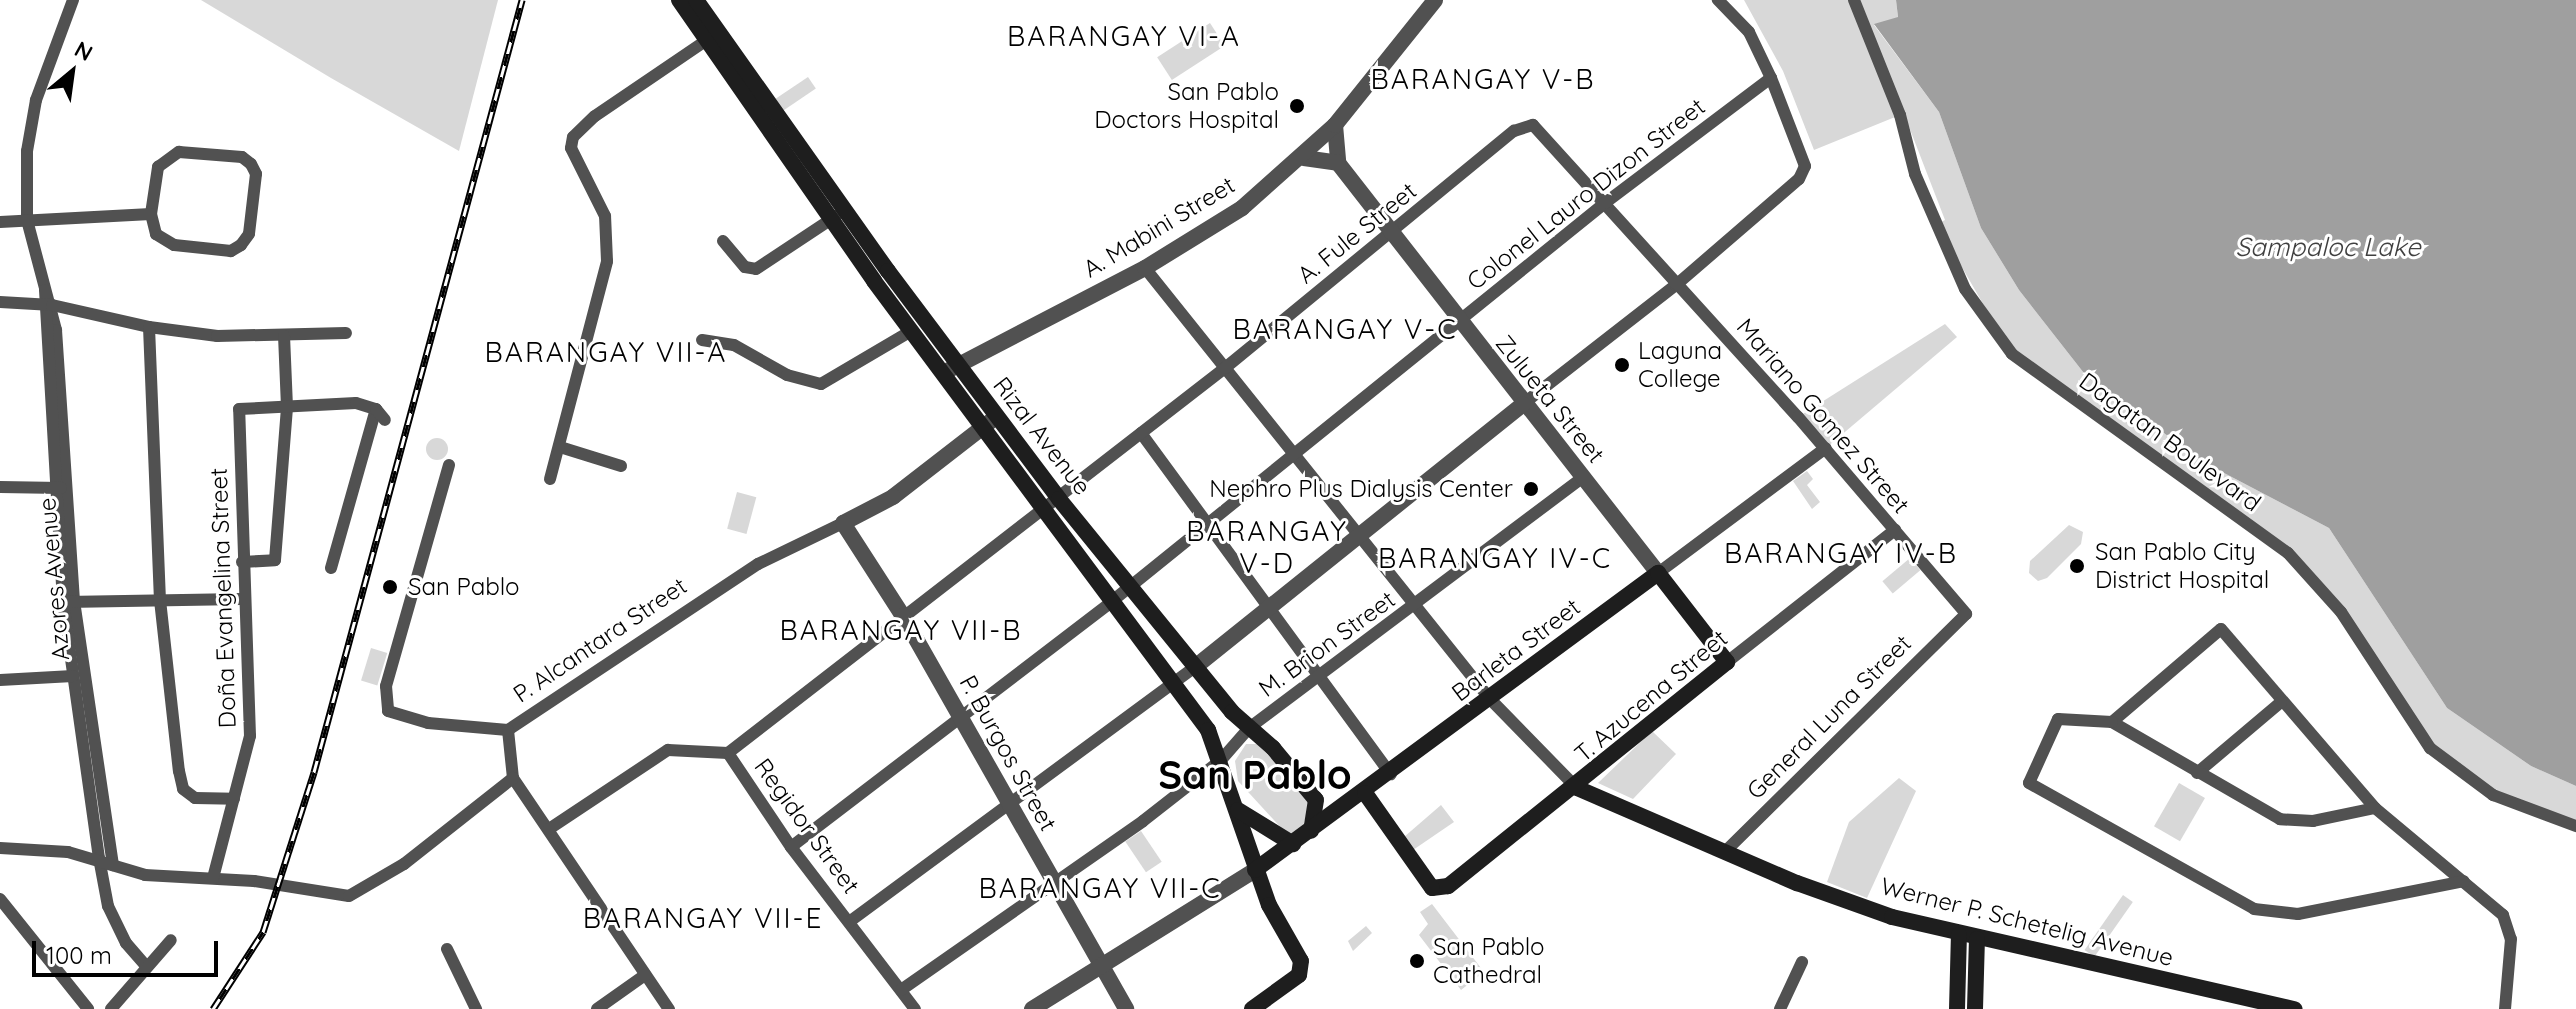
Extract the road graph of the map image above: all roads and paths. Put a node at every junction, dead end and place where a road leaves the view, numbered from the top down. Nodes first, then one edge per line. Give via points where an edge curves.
1 (73, 0) edge
2 (679, 0) edge
3 (696, 0) edge
4 (1718, 0) edge
5 (1854, 0) edge
6 (1437, 2) edge
7 (710, 32) junction
8 (1771, 78) junction
9 (1335, 125) junction
10 (1533, 125) joint
11 (1304, 158) junction
12 (799, 159) junction
13 (1338, 163) junction
14 (1605, 203) junction
15 (845, 210) junction
16 (151, 214) junction
17 (830, 219) junction
18 (27, 220) junction
19 (0, 222) edge
20 (1393, 234) junction
21 (723, 241) dead end
22 (1145, 268) junction
23 (881, 276) junction
24 (1676, 285) junction
25 (0, 302) edge
26 (47, 305) junction
27 (1459, 323) junction
28 (149, 327) junction
29 (911, 331) junction
30 (346, 333) dead end
31 (284, 336) junction
32 (702, 340) dead end
33 (959, 367) junction
34 (1225, 368) junction
35 (942, 373) junction
36 (1523, 404) junction
37 (287, 407) junction
38 (376, 409) junction
39 (996, 417) junction
40 (385, 420) dead end
41 (981, 428) junction
42 (1141, 433) junction
43 (560, 447) junction
44 (1826, 448) junction
45 (1293, 457) junction
46 (449, 465) dead end
47 (621, 466) dead end
48 (1582, 478) junction
49 (550, 479) dead end
50 (0, 487) edge
51 (61, 488) junction
52 (1059, 499) junction
53 (1043, 511) junction
54 (1210, 522) junction
55 (843, 523) junction
56 (1895, 530) junction
57 (1358, 535) junction
58 (242, 562) junction
59 (331, 568) dead end
60 (1658, 573) junction
61 (1130, 586) junction
62 (241, 599) junction
63 (160, 600) junction
64 (69, 602) junction
65 (1111, 602) junction
66 (1271, 604) junction
67 (1416, 606) junction
68 (1966, 614) joint
69 (903, 616) junction
70 (1727, 662) junction
71 (1195, 667) junction
72 (73, 676) junction
73 (1322, 677) junction
74 (0, 680) edge
75 (1172, 684) junction
76 (1490, 699) junction
77 (2281, 702) junction
78 (960, 717) junction
79 (2112, 722) junction
80 (1249, 728) junction
81 (508, 730) junction
82 (728, 753) junction
83 (1221, 760) junction
84 (2197, 773) junction
85 (1391, 774) junction
86 (513, 778) junction
87 (1577, 788) junction
88 (1365, 793) junction
89 (234, 799) junction
90 (1316, 800) junction
91 (1009, 804) junction
92 (2375, 808) junction
93 (1238, 810) junction
94 (1331, 816) junction
95 (2576, 826) edge
96 (549, 829) junction
97 (1311, 831) junction
98 (1293, 844) junction
99 (791, 847) junction
100 (0, 848) edge
101 (1724, 853) junction
102 (99, 858) junction
103 (113, 865) junction
104 (1255, 870) junction
105 (213, 878) junction
106 (2464, 881) junction
107 (1053, 883) junction
108 (0, 899) edge
109 (849, 922) junction
110 (1959, 935) junction
111 (1977, 939) junction
112 (171, 940) dead end
113 (447, 949) dead end
114 (1802, 962) dead end
115 (146, 966) junction
116 (1103, 967) junction
117 (645, 975) junction
118 (901, 990) junction
119 (88, 1009) edge
120 (111, 1009) edge
121 (476, 1009) edge
122 (597, 1009) edge
123 (669, 1009) edge
124 (915, 1009) edge
125 (1032, 1009) edge
126 (1126, 1009) edge
127 (1252, 1009) edge
128 (1780, 1009) edge
129 (1957, 1009) edge
130 (1975, 1009) edge
131 (2295, 1009) edge
132 (2505, 1009) edge

1 - 18 street, Azores Avenue via 36,100 27,151
2 - 7 main road, Rizal Avenue
3 - 7 main road, Rizal Avenue
4 - 8 street via 1749,32
5 - 95 street, Dagatan Boulevard via 1900,115 1915,174 1959,276 2012,354 2288,553 2341,612 2430,748 2493,795
6 - 9 street, A. Mabini Street
7 - 12 main road, Rizal Avenue
7 - 43 street via 573,137 571,148 597,192 608,237 607,261
8 - 14 street, Colonel Lauro Dizon Street
8 - 24 street via 1805,166 1790,189
9 - 11 street, A. Mabini Street
9 - 13 street
10 - 14 street, Mariano Gomez Street
10 - 20 street, A. Fule Street via 1514,131
11 - 13 street
11 - 22 street, A. Mabini Street via 1242,208
12 - 15 main road, Rizal Avenue
12 - 17 main road, Rizal Avenue
13 - 20 street, Zulueta Street
14 - 24 street, Mariano Gomez Street
14 - 27 street, Colonel Lauro Dizon Street
15 - 17 street
15 - 23 main road, Rizal Avenue
16 - 16 street via 156,234 174,245 231,251 249,234 256,174 242,157 179,152 158,167
16 - 18 street
17 - 21 street via 756,269 745,267
17 - 23 main road, Rizal Avenue
18 - 19 street
18 - 26 street, Azores Avenue
20 - 27 street, Zulueta Street
20 - 34 street, A. Fule Street
22 - 33 street, A. Mabini Street
22 - 34 street
23 - 29 main road, Rizal Avenue
23 - 33 main road, Rizal Avenue
24 - 36 street
24 - 44 street, Mariano Gomez Street
25 - 26 street
26 - 28 street
26 - 51 street, Azores Avenue
27 - 36 street, Zulueta Street
27 - 45 street, Colonel Lauro Dizon Street
28 - 31 street
28 - 63 street
29 - 32 street via 821,384 787,375 734,345
29 - 35 main road, Rizal Avenue
30 - 31 street
31 - 37 street
33 - 35 street, A. Mabini Street
33 - 39 main road, Rizal Avenue
34 - 42 street, A. Fule Street
34 - 45 street
35 - 41 main road, Rizal Avenue
36 - 48 street, Zulueta Street
36 - 57 street
37 - 38 street via 356,403
37 - 58 street via 275,560
37 - 58 street, Doña Evangelina Street via 239,409
38 - 40 street
38 - 59 street
39 - 41 street, P. Alcantara Street
39 - 52 main road, Rizal Avenue
41 - 53 main road, Rizal Avenue
41 - 55 street, P. Alcantara Street via 893,497
42 - 52 street, A. Fule Street
42 - 54 street
43 - 47 street
43 - 49 street
44 - 56 street, Mariano Gomez Street
44 - 60 street, Barleta Street
45 - 54 street, Colonel Lauro Dizon Street
45 - 57 street
46 - 81 street, P. Alcantara Street via 390,666 388,711 428,723
48 - 60 street, Zulueta Street
48 - 67 street, M. Brion Street
50 - 51 street
51 - 64 street, Azores Avenue
52 - 53 street, A. Fule Street
52 - 61 main road, Rizal Avenue
53 - 65 main road, Rizal Avenue
53 - 69 street, A. Fule Street
54 - 61 street, Colonel Lauro Dizon Street
54 - 66 street
55 - 69 street, P. Burgos Street
55 - 81 street, P. Alcantara Street via 758,564
56 - 68 street, Mariano Gomez Street
56 - 70 street, T. Azucena Street
57 - 66 street
57 - 67 street
58 - 62 street, Doña Evangelina Street
60 - 70 main road, Zulueta Street
60 - 76 main road, Barleta Street
61 - 65 street, Colonel Lauro Dizon Street
61 - 71 main road, Rizal Avenue
62 - 63 street
62 - 89 street, Doña Evangelina Street via 250,736
63 - 64 street
63 - 89 street via 183,789 195,798
64 - 72 street, Azores Avenue
64 - 103 street, Azores Avenue
65 - 75 main road, Rizal Avenue
65 - 78 street, Colonel Lauro Dizon Street
66 - 71 street
66 - 73 street
67 - 73 street, M. Brion Street
67 - 76 street
68 - 101 street, General Luna Street
69 - 78 street, P. Burgos Street
69 - 82 street, A. Fule Street
70 - 87 main road, T. Azucena Street
71 - 75 street
71 - 80 main road, Rizal Avenue
72 - 74 street
72 - 102 street, Azores Avenue
73 - 80 street, M. Brion Street
73 - 85 street
75 - 83 main road, Rizal Avenue via 1208,730
75 - 91 street
76 - 85 main road, Barleta Street
76 - 87 street
77 - 79 street via 2221,629
77 - 84 street
77 - 92 street
78 - 91 street, P. Burgos Street
78 - 99 street, Colonel Lauro Dizon Street
79 - 84 street
79 - 106 street via 2058,719 2029,783 2254,909 2298,914
80 - 83 street, M. Brion Street
80 - 90 main road, Rizal Avenue
81 - 86 street
82 - 96 street, Regidor Street via 668,750
82 - 99 street, Regidor Street
83 - 93 main road, Rizal Avenue
83 - 107 street, M. Brion Street
84 - 92 street via 2280,819 2313,821
85 - 88 main road, Barleta Street
86 - 96 street
86 - 105 street via 404,864 349,896
87 - 88 main road, T. Azucena Street via 1448,886 1432,888
87 - 101 main road, Werner P. Schetelig Avenue
88 - 94 main road, Barleta Street
89 - 105 street, Doña Evangelina Street
90 - 94 main road, Rizal Avenue
90 - 97 main road
91 - 107 street, P. Burgos Street
91 - 109 street
92 - 106 street
93 - 98 main road
93 - 104 main road, Rizal Avenue
94 - 97 main road, Barleta Street
96 - 117 street
97 - 98 main road
98 - 104 main road
99 - 109 street, Regidor Street
100 - 102 street
101 - 110 main road, Werner P. Schetelig Avenue via 1892,917
102 - 103 street
102 - 115 street, Azores Avenue via 108,906 126,943
103 - 105 street via 145,875
104 - 116 street
104 - 127 main road, Rizal Avenue via 1301,961 1299,975
106 - 132 street via 2503,915 2511,939
107 - 116 street, P. Burgos Street
107 - 118 street, M. Brion Street
108 - 119 street
109 - 118 street, Regidor Street
110 - 111 main road, Werner P. Schetelig Avenue
110 - 129 main road
111 - 130 main road
111 - 131 main road, Werner P. Schetelig Avenue
112 - 115 street
113 - 121 street
114 - 128 street
115 - 120 street
116 - 125 street
116 - 126 street, P. Burgos Street
117 - 122 street
117 - 123 street
118 - 124 street, Regidor Street

